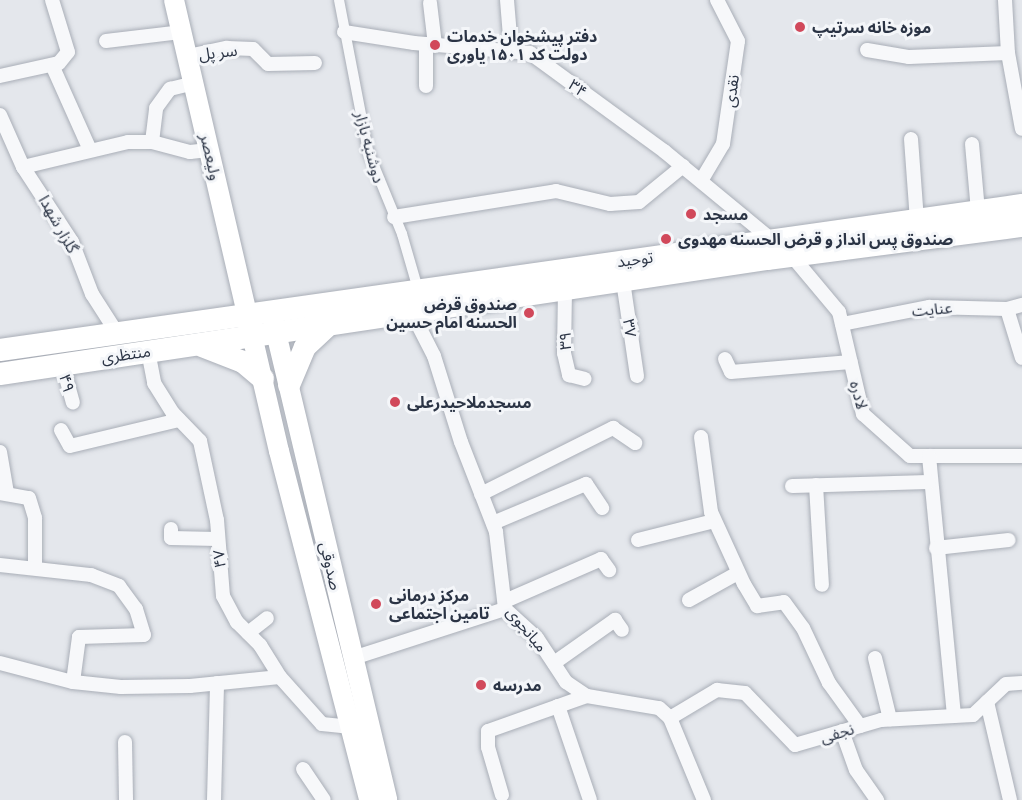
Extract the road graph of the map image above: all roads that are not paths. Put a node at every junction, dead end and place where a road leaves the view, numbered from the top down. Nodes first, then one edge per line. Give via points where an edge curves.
1 (52, 0) edge
2 (174, 0) edge
3 (339, 0) edge
4 (507, 0) edge
5 (717, 0) edge
6 (1005, 0) edge
7 (430, 3) dead end
8 (182, 32) junction
9 (344, 32) junction
10 (1007, 35) junction
11 (1022, 36) edge
12 (106, 41) dead end
13 (430, 45) junction
14 (511, 49) junction
15 (867, 50) dead end
16 (1008, 53) junction
17 (188, 56) junction
18 (315, 63) dead end
19 (52, 65) junction
20 (0, 76) edge
21 (194, 82) junction
22 (426, 86) dead end
23 (1019, 90) edge
24 (0, 116) edge
25 (1022, 129) edge
26 (911, 139) dead end
27 (152, 142) junction
28 (972, 144) dead end
29 (90, 150) junction
30 (209, 150) junction
31 (23, 166) junction
32 (683, 166) junction
33 (701, 181) junction
34 (1022, 205) edge
35 (978, 211) junction
36 (394, 217) junction
37 (917, 220) junction
38 (1022, 226) edge
39 (875, 235) junction
40 (772, 240) junction
41 (792, 256) junction
42 (623, 281) junction
43 (418, 289) junction
44 (565, 290) junction
45 (1022, 306) edge
46 (1007, 309) junction
47 (412, 313) junction
48 (274, 322) junction
49 (330, 324) junction
50 (842, 324) junction
51 (250, 326) junction
52 (117, 333) junction
53 (194, 345) junction
54 (0, 350) edge
55 (148, 351) junction
56 (1022, 358) edge
57 (725, 359) dead end
58 (851, 362) junction
59 (62, 363) junction
60 (0, 374) edge
61 (637, 376) dead end
62 (585, 379) dead end
63 (263, 380) junction
64 (289, 385) junction
65 (73, 404) dead end
66 (179, 420) junction
67 (61, 430) dead end
68 (701, 437) dead end
69 (635, 443) dead end
70 (0, 452) edge
71 (929, 456) junction
72 (1022, 456) edge
73 (309, 473) junction
74 (286, 477) junction
75 (929, 482) junction
76 (816, 485) junction
77 (792, 486) dead end
78 (3, 493) edge
79 (481, 494) junction
80 (602, 507) dead end
81 (714, 521) junction
82 (493, 523) junction
83 (171, 529) dead end
84 (217, 539) junction
85 (638, 540) dead end
86 (1009, 540) dead end
87 (936, 548) junction
88 (0, 565) edge
89 (35, 568) junction
90 (609, 570) dead end
91 (738, 573) junction
92 (822, 585) dead end
93 (689, 600) dead end
94 (505, 605) junction
95 (267, 618) dead end
96 (622, 630) dead end
97 (248, 633) junction
98 (352, 658) junction
99 (875, 658) dead end
100 (0, 663) edge
101 (554, 663) junction
102 (280, 677) junction
103 (73, 682) junction
104 (217, 683) junction
105 (1022, 683) edge
106 (587, 696) junction
107 (987, 702) junction
108 (558, 706) junction
109 (954, 716) junction
110 (670, 717) junction
111 (890, 719) junction
112 (860, 726) junction
113 (349, 727) junction
114 (842, 731) junction
115 (125, 742) dead end
116 (303, 769) dead end
117 (502, 795) dead end
118 (126, 800) edge
119 (214, 800) edge
120 (324, 800) edge
121 (369, 800) edge
122 (387, 800) edge
123 (590, 800) edge
124 (704, 800) edge
125 (877, 800) edge
126 (1010, 800) edge

1 - 19 street via 68,52
2 - 8 main road, ولیعصر
3 - 9 street, دوشنبه بازار
4 - 14 street
5 - 33 street, نقدی via 738,41 723,144
6 - 10 street
7 - 13 street
8 - 12 street
8 - 17 main road, ولیعصر
9 - 13 street, ۳۴
9 - 36 street, دوشنبه بازار via 368,151
10 - 11 street
10 - 16 street
13 - 14 street, ۳۴
13 - 22 street
14 - 32 street, ۳۴ via 530,53
15 - 16 street via 909,57
16 - 23 street
17 - 18 street, سر پل via 227,48 254,49 268,64
17 - 21 main road, ولیعصر
19 - 20 street
19 - 29 street
21 - 27 street via 170,89 156,108
21 - 30 main road, ولیعصر
23 - 25 street
24 - 31 street, گلزار شهدا
26 - 37 street
27 - 29 street
27 - 30 street via 190,152
28 - 35 street
29 - 31 street
30 - 51 main road, ولیعصر
31 - 52 street, گلزار شهدا via 72,242 92,294
32 - 33 street, ۳۴
32 - 36 street via 639,202 610,204 556,191
33 - 40 street, ۳۴
34 - 35 main road, توحید
35 - 37 main road, توحید
36 - 43 street, دوشنبه بازار
37 - 39 main road, توحید
38 - 39 main road, توحید
39 - 40 main road, توحید
39 - 41 main road, توحید
40 - 43 main road, توحید
41 - 42 main road, توحید
41 - 50 street, لادره via 839,312
42 - 44 main road, توحید
42 - 61 street, ۳۷
43 - 48 main road, توحید
44 - 47 main road, توحید
44 - 62 street, ۳۹ via 564,353 569,375
45 - 46 street, عنایت
46 - 50 street, عنایت via 975,305 929,307
46 - 56 street
47 - 49 main road, توحید
47 - 79 street, میانجوی via 434,356
48 - 49 main road, توحید
48 - 51 main road, توحید
48 - 64 main road, صدوقی
49 - 64 main road via 305,347
50 - 58 street, لادره
51 - 52 main road, منتظری
51 - 53 main road, منتظری
51 - 63 main road, صدوقی
52 - 54 main road, منتظری
53 - 55 main road, منتظری
53 - 63 main road via 226,353
55 - 59 main road, منتظری
55 - 66 street, ۴۷ via 154,383
57 - 58 street via 731,372
58 - 71 street, لادره via 863,414 910,456
59 - 60 main road, منتظری
59 - 65 street, ۴۹
63 - 74 main road, صدوقی
64 - 73 main road, صدوقی
66 - 67 street via 70,446
66 - 84 street, ۴۷ via 200,441 212,490
68 - 81 street
69 - 79 street via 613,428
70 - 78 street
71 - 72 street, لادره
71 - 75 street
73 - 74 main road
73 - 98 main road, صدوقی
74 - 113 main road, صدوقی
75 - 76 street
75 - 87 street
76 - 77 street
76 - 92 street
78 - 89 street via 29,498 35,518
79 - 82 street, میانجوی
80 - 82 street via 586,484
81 - 85 street
81 - 91 street
82 - 94 street, میانجوی
83 - 84 street via 171,538
84 - 97 street, ۴۷ via 223,596
86 - 87 street
87 - 109 street
88 - 89 street
89 - 103 street via 91,575 119,585 136,609 144,635 79,637
90 - 94 street via 601,559
91 - 93 street
91 - 112 street via 757,606 784,602 803,628 829,683
94 - 98 street
94 - 101 street, میانجوی via 537,638
95 - 97 street
96 - 101 street via 615,620
97 - 102 street, ۴۷
98 - 122 main road, صدوقی
99 - 111 street
100 - 103 street
101 - 106 street, میانجوی via 566,682
102 - 104 street
102 - 113 street, ۴۷ via 322,724
103 - 104 street via 121,687
104 - 119 street
105 - 107 street, نجفی via 1006,684
106 - 108 street
106 - 110 street, میانجوی via 660,708
107 - 109 street, نجفی via 973,715
107 - 126 street
108 - 117 street via 488,730 488,747
108 - 123 street
109 - 111 street, نجفی
110 - 114 street, نجفی via 717,690 745,693 795,745
110 - 124 street
111 - 112 street, نجفی
112 - 114 street, نجفی
113 - 121 main road, صدوقی
114 - 125 street via 856,770
115 - 118 street
116 - 120 street

